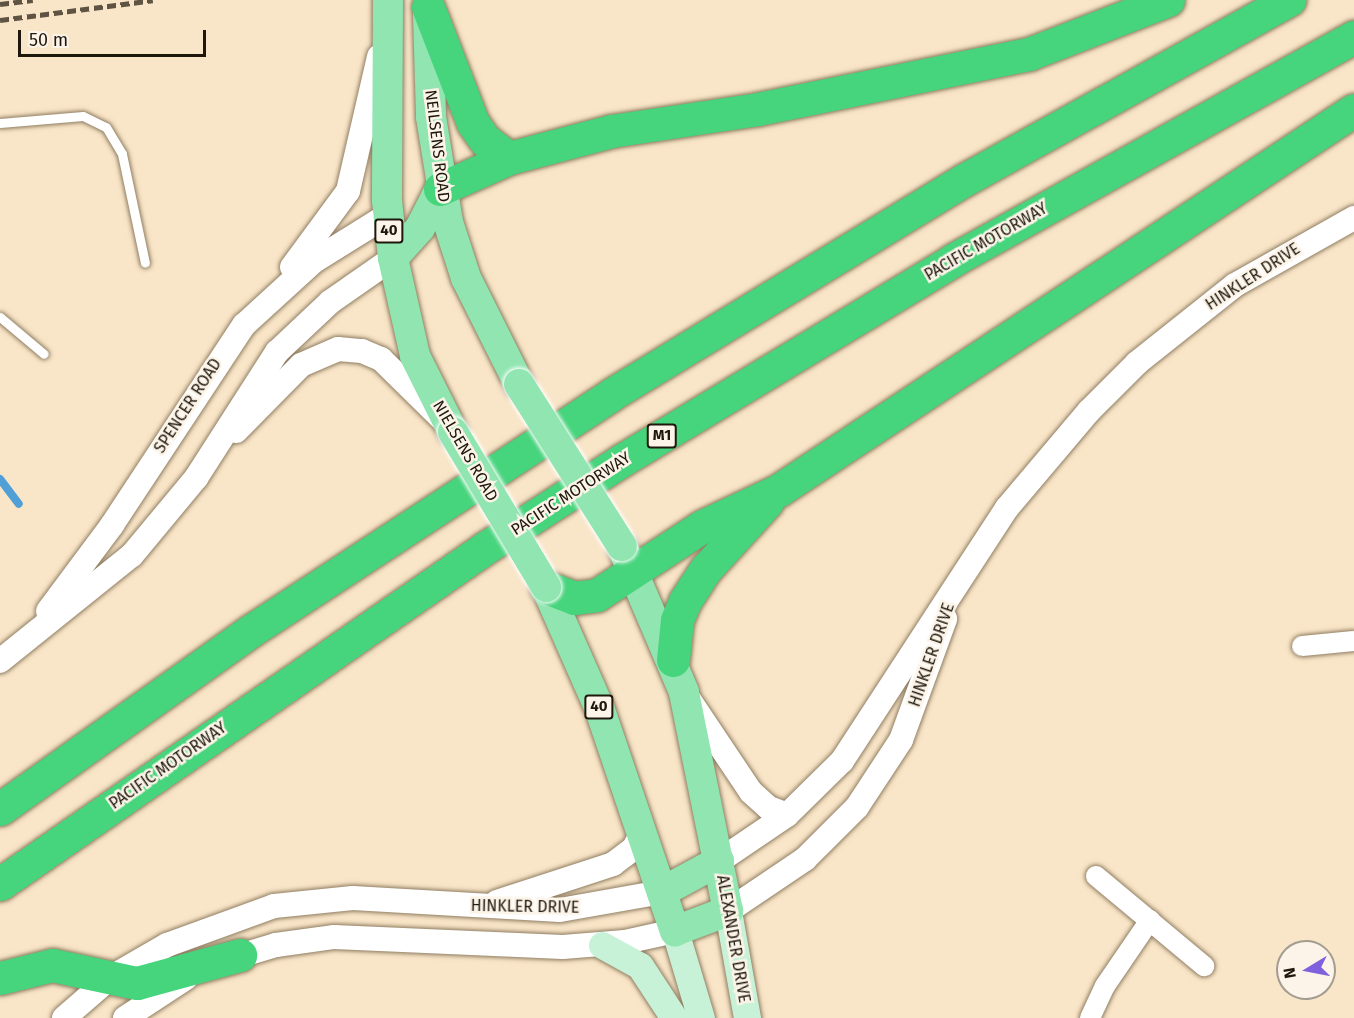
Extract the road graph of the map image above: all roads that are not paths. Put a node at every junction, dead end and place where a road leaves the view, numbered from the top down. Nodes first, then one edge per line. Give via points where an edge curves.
1 (1168, 0) edge
2 (1289, 0) edge
3 (428, 4) edge
4 (388, 11) edge
5 (1354, 37) edge
6 (1354, 110) edge
7 (0, 123) edge
8 (509, 158) junction
9 (440, 189) junction
10 (388, 216) junction
11 (1354, 218) edge
12 (393, 258) junction
13 (145, 263) dead end
14 (259, 310) junction
15 (0, 316) edge
16 (44, 354) dead end
17 (451, 429) junction
18 (195, 478) junction
19 (778, 490) junction
20 (629, 559) junction
21 (546, 587) junction
22 (954, 594) junction
23 (29, 637) junction
24 (1354, 641) edge
25 (1302, 646) dead end
26 (673, 660) junction
27 (0, 661) edge
28 (684, 692) junction
29 (0, 809) edge
30 (787, 815) junction
31 (642, 832) junction
32 (719, 861) junction
33 (1096, 876) dead end
34 (0, 884) edge
35 (662, 892) junction
36 (481, 907) junction
37 (728, 911) junction
38 (1150, 920) junction
39 (675, 931) junction
40 (602, 945) junction
41 (240, 955) junction
42 (1204, 966) dead end
43 (0, 978) edge
44 (110, 978) junction
45 (64, 1018) edge
46 (125, 1018) edge
47 (674, 1018) edge
48 (701, 1018) edge
49 (747, 1018) edge
50 (1090, 1018) edge

1 - 8 highway via 1029,54 759,109 610,131
2 - 29 highway via 964,180 612,394 252,630
3 - 8 highway via 469,116 482,137
3 - 9 main road, NEILSENS ROAD via 431,117
4 - 10 main road, NIELSENS ROAD / 40
4 - 14 street via 357,163 346,196
5 - 34 highway, PACIFIC MOTORWAY / M1 via 963,254 622,460 475,555
6 - 19 highway
7 - 13 lane via 83,116 106,127 122,154
8 - 9 highway
9 - 10 main road
9 - 12 main road via 420,228
9 - 20 main road, NEILSENS ROAD, bridge via 466,278 519,384
10 - 12 main road, NIELSENS ROAD / 40
10 - 14 street, SPENCER ROAD via 323,254
11 - 22 street, HINKLER DRIVE via 1235,285 1137,363 1007,508
12 - 17 main road, NIELSENS ROAD / 40 via 415,356
12 - 18 street, SPENCER ROAD via 330,302 277,352
14 - 23 street, SPENCER ROAD via 226,349 112,525
15 - 16 lane
17 - 18 street via 376,356 355,350 329,351 301,365 277,387
17 - 21 main road, NIELSENS ROAD / 40, bridge
18 - 23 street, SPENCER ROAD via 132,555
19 - 20 highway
19 - 26 highway via 691,590 677,620
20 - 21 highway via 585,598 564,596
20 - 26 main road
21 - 31 main road, NIELSENS ROAD / 40 via 599,707
22 - 30 street, HINKLER DRIVE via 842,761
22 - 37 street, HINKLER DRIVE via 914,709 874,784 805,859
23 - 27 street, SPENCER ROAD
24 - 25 street
26 - 28 main road
28 - 30 street via 751,792 768,808
28 - 32 main road
30 - 32 street, HINKLER DRIVE
31 - 35 main road, NIELSENS ROAD / 40
31 - 36 street via 634,848 604,869
32 - 35 main road, HINKLER DRIVE
32 - 37 main road, ALEXANDER DRIVE
33 - 38 street
35 - 36 street, HINKLER DRIVE via 583,908
35 - 39 main road, 40
36 - 44 street, HINKLER DRIVE via 352,898 274,906 187,936
37 - 39 main road, HINKLER DRIVE
37 - 49 main road, ALEXANDER DRIVE
38 - 42 street
38 - 50 street via 1105,986
39 - 40 street, HINKLER DRIVE
39 - 48 main road, 40
40 - 41 street, HINKLER DRIVE via 547,947 334,937
40 - 47 main road via 640,966
41 - 44 highway via 137,983
41 - 46 street, HINKLER DRIVE via 184,979
43 - 44 highway via 52,965
44 - 45 street, HINKLER DRIVE

